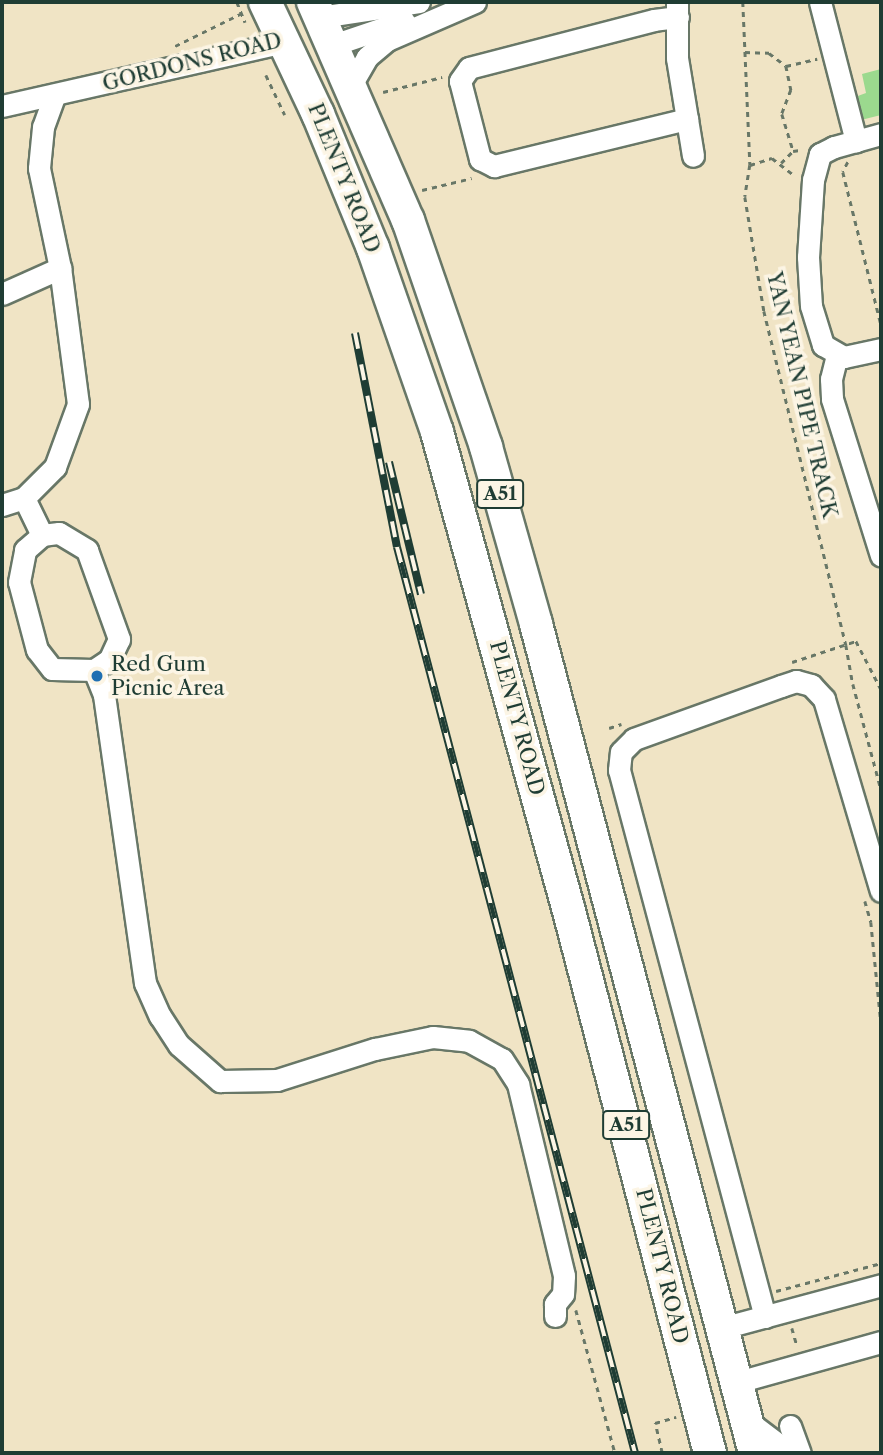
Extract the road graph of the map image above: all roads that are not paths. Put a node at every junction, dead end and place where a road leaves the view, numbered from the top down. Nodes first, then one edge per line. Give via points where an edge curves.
1 (419, 2) edge
2 (466, 2) edge
3 (475, 2) edge
4 (820, 2) edge
5 (317, 9) edge
6 (677, 10) edge
7 (251, 12) edge
8 (284, 42) junction
9 (333, 45) junction
10 (351, 85) junction
11 (54, 96) junction
12 (2, 106) edge
13 (687, 119) junction
14 (881, 134) edge
15 (856, 141) junction
16 (693, 156) dead end
17 (60, 268) junction
18 (2, 294) edge
19 (881, 349) edge
20 (837, 355) junction
21 (23, 498) junction
22 (2, 505) edge
23 (42, 535) junction
24 (881, 555) edge
25 (94, 670) junction
26 (872, 894) edge
27 (881, 1284) edge
28 (555, 1315) road end
29 (765, 1317) junction
30 (722, 1328) junction
31 (681, 1340) junction
32 (881, 1342) edge
33 (734, 1383) junction
34 (694, 1392) junction
35 (746, 1420) junction
36 (790, 1426) dead end
37 (710, 1453) edge
38 (755, 1453) edge
39 (790, 1453) edge
40 (800, 1453) edge

1 - 5 street, GORDONS ROAD
2 - 9 street
3 - 10 street via 387,40 367,57
4 - 15 street
5 - 8 highway, GORDONS ROAD
5 - 9 highway, PLENTY ROAD / A51
6 - 13 street via 677,58
6 - 13 street via 469,68 460,81 480,159 494,166
7 - 8 highway, PLENTY ROAD / A51
8 - 9 highway via 309,48
8 - 11 street, GORDONS ROAD
8 - 31 highway, PLENTY ROAD / A51 via 373,248 438,432
9 - 10 highway, PLENTY ROAD / A51
10 - 30 highway, PLENTY ROAD / A51 via 417,245 486,447
11 - 12 street, GORDONS ROAD
11 - 17 street via 43,127 39,168
13 - 16 street
14 - 15 street
15 - 20 street via 820,154 813,180 808,257 811,306 822,345
17 - 18 street
17 - 21 street via 78,404 55,467
19 - 20 street
20 - 24 street via 832,399
21 - 22 street
21 - 23 street
23 - 25 street via 59,533 87,550 119,639 109,660
23 - 25 street via 25,550 19,582 37,650 52,670
25 - 28 street via 104,695 145,983 179,1045 220,1081 277,1080 375,1049 433,1037 469,1041 502,1059 518,1084 564,1276
26 - 29 street via 824,699 811,685 796,681 781,685 634,739 621,751 619,770
27 - 29 street via 783,1301
29 - 30 street
30 - 31 highway
30 - 33 highway, PLENTY ROAD / A51
31 - 34 highway, PLENTY ROAD / A51
32 - 33 street
33 - 34 highway
33 - 35 highway, PLENTY ROAD / A51
34 - 37 highway, PLENTY ROAD / A51
35 - 38 highway, PLENTY ROAD / A51
35 - 39 street
36 - 40 street

